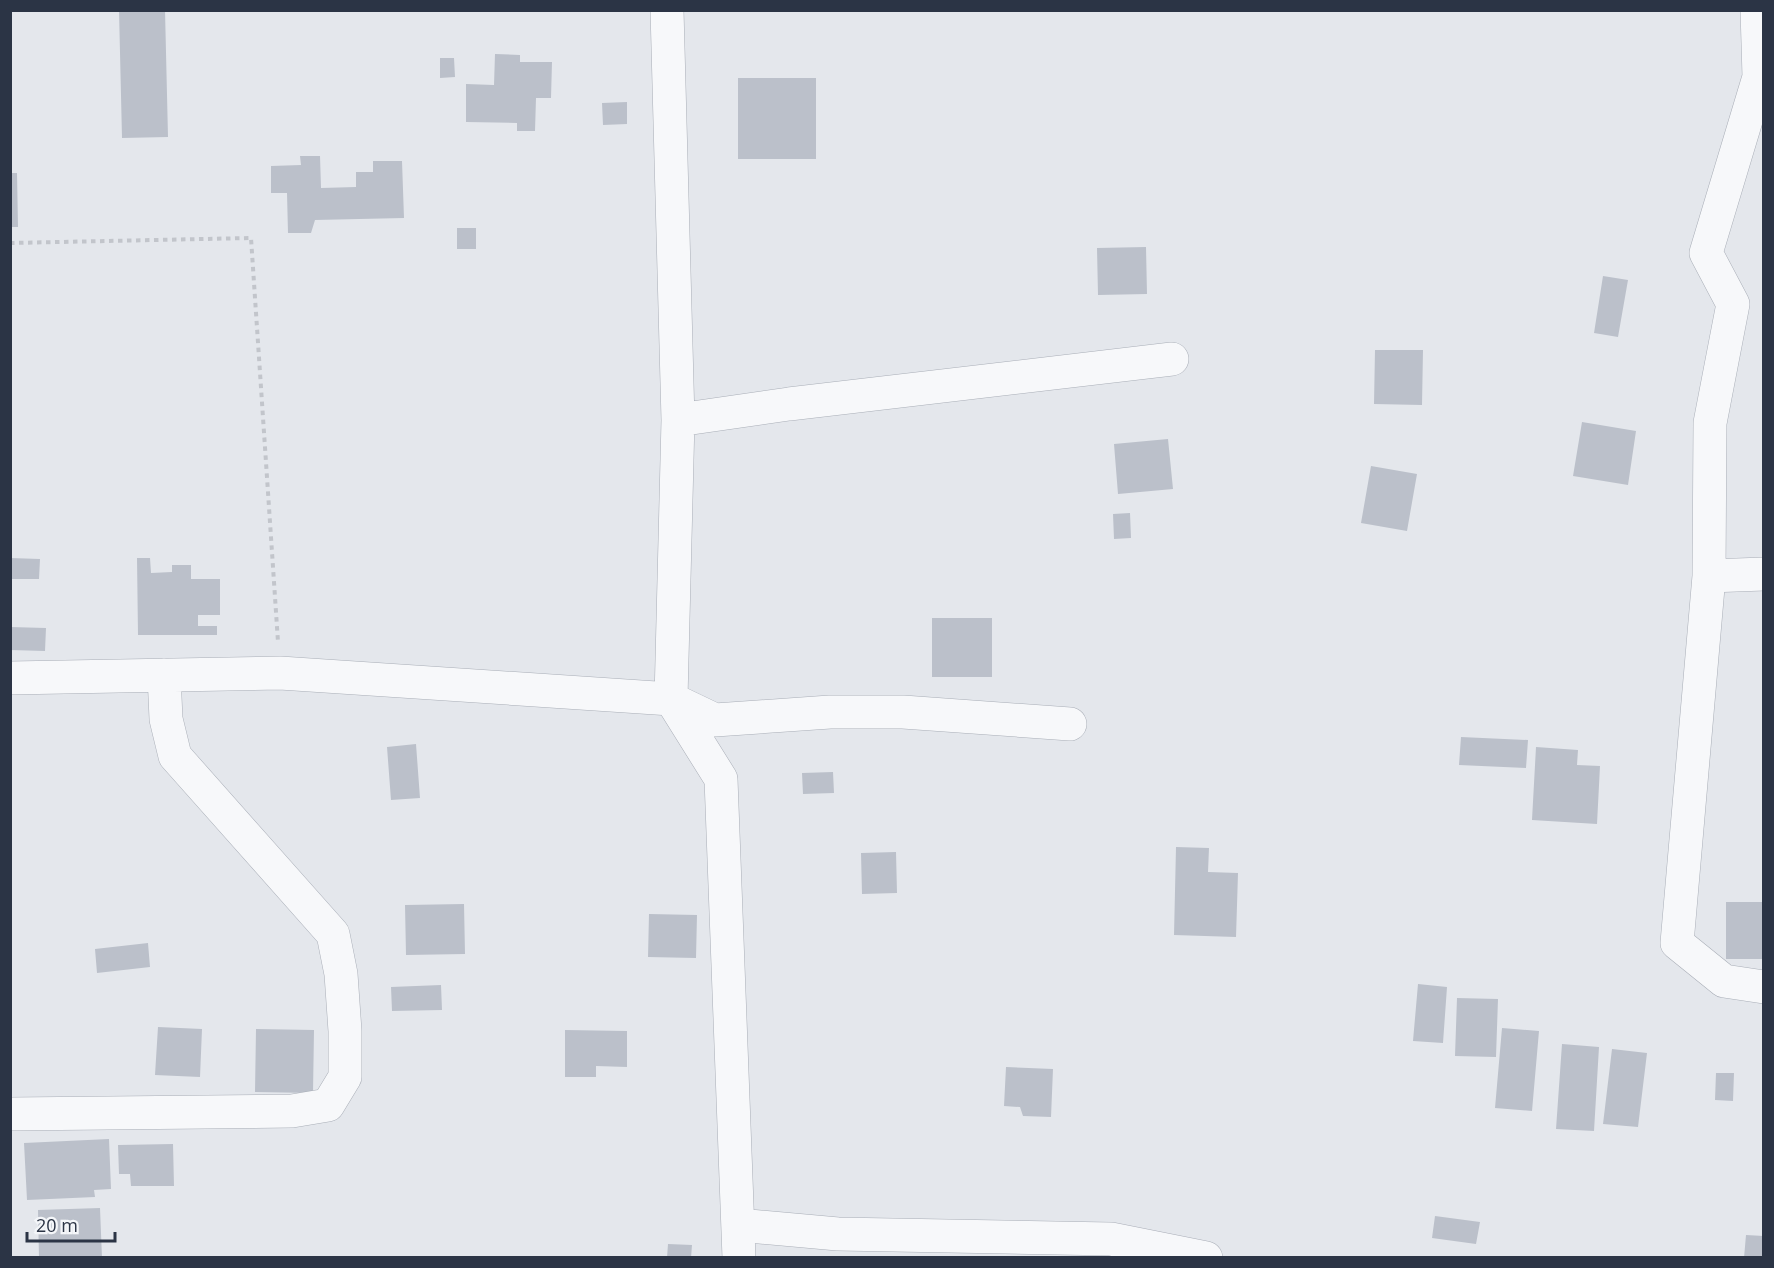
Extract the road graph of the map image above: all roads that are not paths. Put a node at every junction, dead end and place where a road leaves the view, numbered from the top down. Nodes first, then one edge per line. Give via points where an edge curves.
1 (667, 10) edge
2 (1757, 10) edge
3 (1172, 359) dead end
4 (678, 420) junction
5 (1764, 574) edge
6 (1708, 576) junction
7 (164, 675) junction
8 (10, 678) edge
9 (671, 699) junction
10 (1070, 724) dead end
11 (1764, 987) edge
12 (10, 1114) edge
13 (738, 1225) junction
14 (739, 1257) edge
15 (1206, 1257) edge

1 - 4 street
2 - 6 street via 1759,76 1706,254 1733,303 1710,423
3 - 4 street
4 - 9 street
5 - 6 street
6 - 11 street via 1677,943 1724,981
7 - 8 street
7 - 9 street via 279,673
7 - 12 street via 166,719 175,756 333,934 341,974 345,1077 328,1106 292,1111
9 - 10 street via 715,720 830,712 903,712
9 - 13 street via 722,779
13 - 14 street
13 - 15 street via 837,1234 1111,1239

